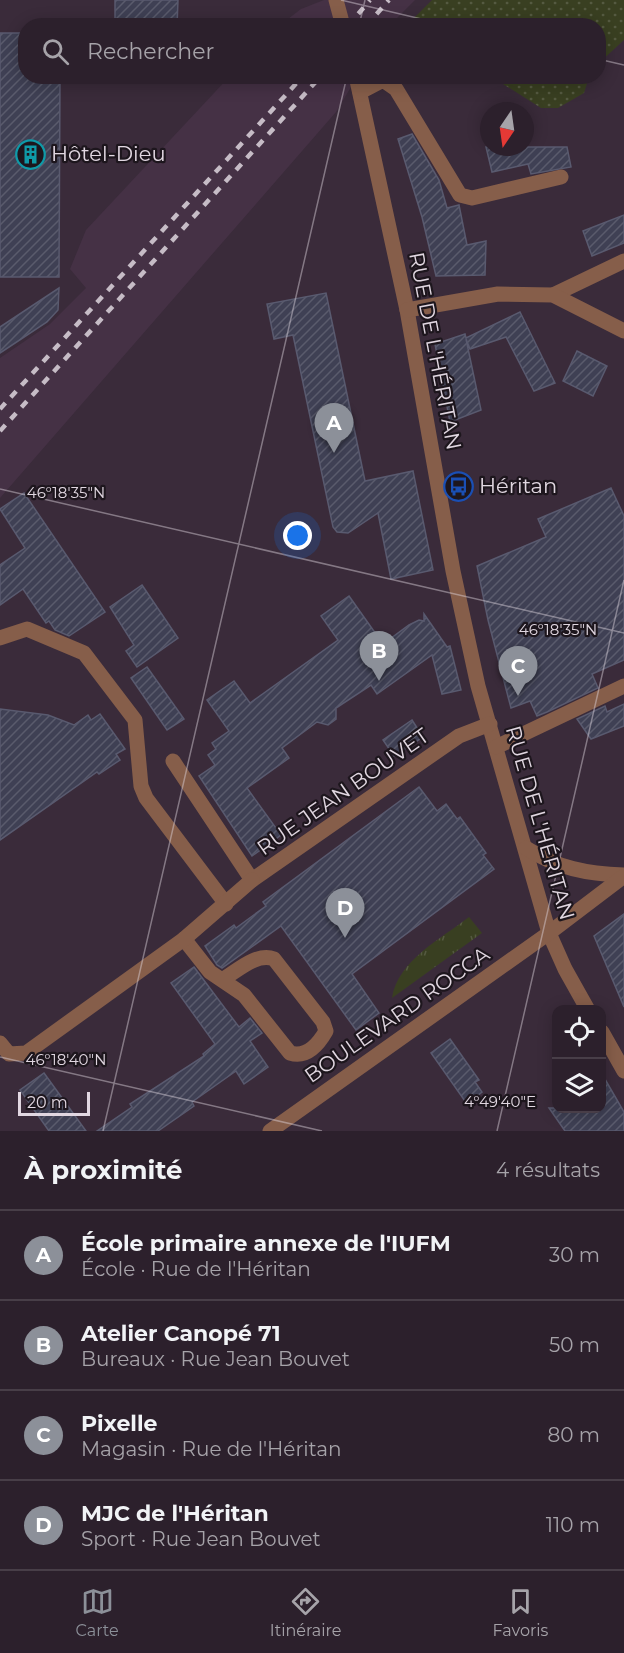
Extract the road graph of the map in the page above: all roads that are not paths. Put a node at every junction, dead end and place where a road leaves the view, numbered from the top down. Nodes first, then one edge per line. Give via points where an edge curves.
1 (336, 0) edge
2 (341, 18) edge
3 (389, 84) edge
4 (358, 86) edge
5 (561, 177) dead end
6 (624, 261) edge
7 (553, 295) junction
8 (407, 310) junction
9 (624, 331) edge
10 (0, 638) edge
11 (624, 686) edge
12 (490, 724) junction
13 (496, 747) junction
14 (173, 761) dead end
15 (526, 848) junction
16 (624, 875) edge
17 (252, 880) junction
18 (226, 904) junction
19 (549, 933) junction
20 (184, 939) junction
21 (222, 980) junction
22 (585, 1005) edge
23 (606, 1039) edge
24 (0, 1043) edge
25 (624, 1071) edge
26 (270, 1131) edge

1 - 2 street
3 - 5 street via 460,195 472,198
4 - 8 street, RUE DE L'HÉRITAN
6 - 7 street
7 - 8 street via 498,294
7 - 9 street
8 - 12 street, RUE DE L'HÉRITAN via 453,571
10 - 18 street via 27,629 84,653 135,720 141,786 146,798
11 - 13 street
12 - 13 street, RUE DE L'HÉRITAN
12 - 17 street, RUE JEAN BOUVET via 459,736
13 - 15 street, RUE DE L'HÉRITAN
14 - 17 street, RUE JEAN BOUVET
15 - 16 street via 571,870
15 - 19 street, RUE DE L'HÉRITAN
16 - 19 street, BOULEVARD ROCCA
17 - 18 street
18 - 20 street
19 - 22 street, RUE DE L'HÉRITAN
19 - 26 street, BOULEVARD ROCCA
20 - 21 street via 210,972
20 - 24 street via 26,1053 9,1054
21 - 21 street via 244,995 290,1053 299,1055 321,1041 326,1031 323,1022 274,959 257,959
23 - 25 street

